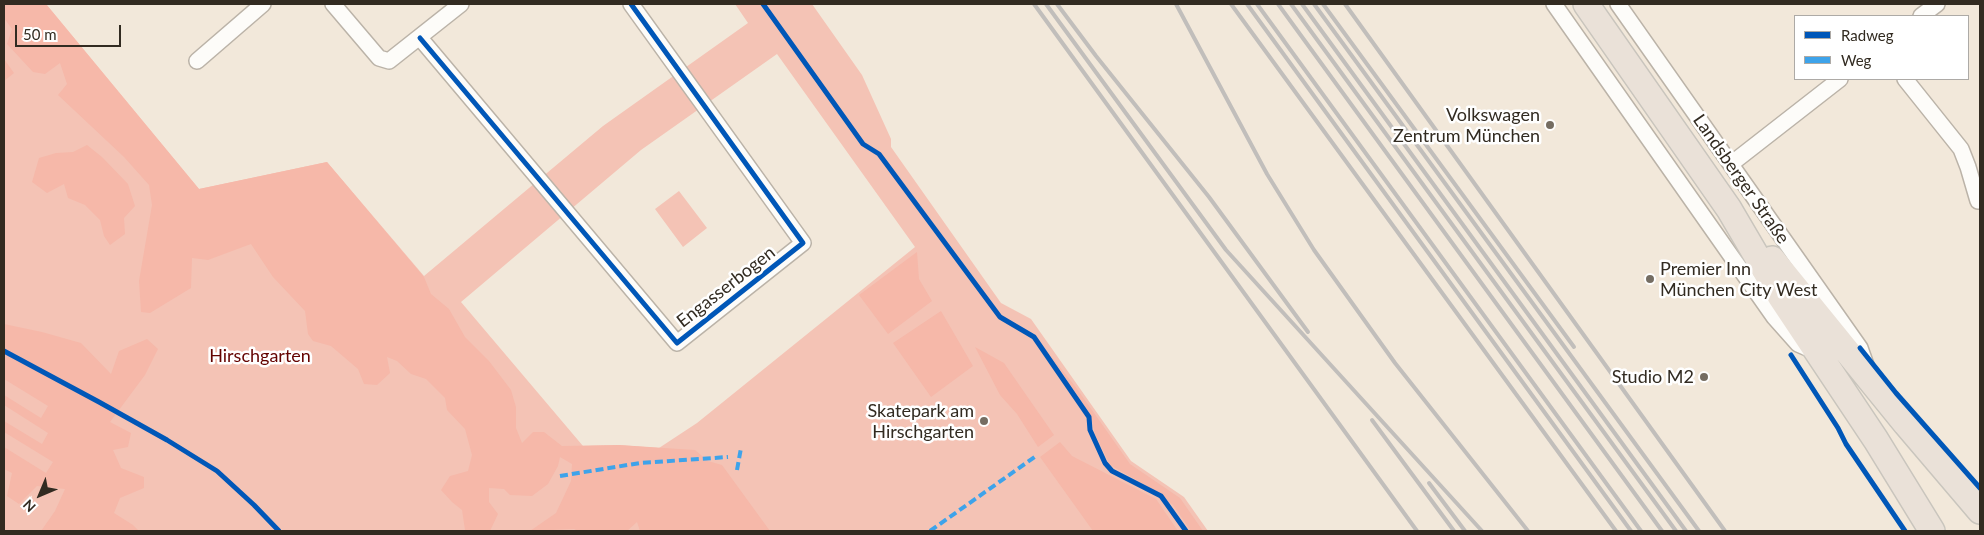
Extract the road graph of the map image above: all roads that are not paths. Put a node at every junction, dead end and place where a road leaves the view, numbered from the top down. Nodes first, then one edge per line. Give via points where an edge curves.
1 (263, 4) edge
2 (333, 4) edge
3 (461, 4) edge
4 (631, 4) edge
5 (1554, 4) edge
6 (1586, 4) edge
7 (1618, 4) edge
8 (1938, 4) edge
9 (1922, 15) edge
10 (420, 38) junction
11 (197, 61) dead end
12 (1839, 80) edge
13 (1906, 80) edge
14 (1731, 164) junction
15 (1700, 189) junction
16 (1978, 201) dead end
17 (1729, 209) junction
18 (1820, 353) junction
19 (1873, 383) junction
20 (1980, 511) edge
21 (1932, 531) edge

1 - 11 street
2 - 10 street via 379,58 389,61
3 - 10 street
4 - 10 street, Engasserbogen via 803,243 677,343
5 - 15 street, Landsberger Straße
6 - 15 main road, Landsberger Straße
7 - 14 street, Landsberger Straße
8 - 9 street
12 - 14 street
13 - 16 street via 1961,149
14 - 19 street, Landsberger Straße via 1860,348
15 - 17 main road, Landsberger Straße
15 - 18 street, Landsberger Straße via 1774,317 1798,344
17 - 18 main road, Landsberger Straße via 1780,296
17 - 19 main road, Landsberger Straße
18 - 21 main road, Landsberger Straße
19 - 20 main road, Landsberger Straße

